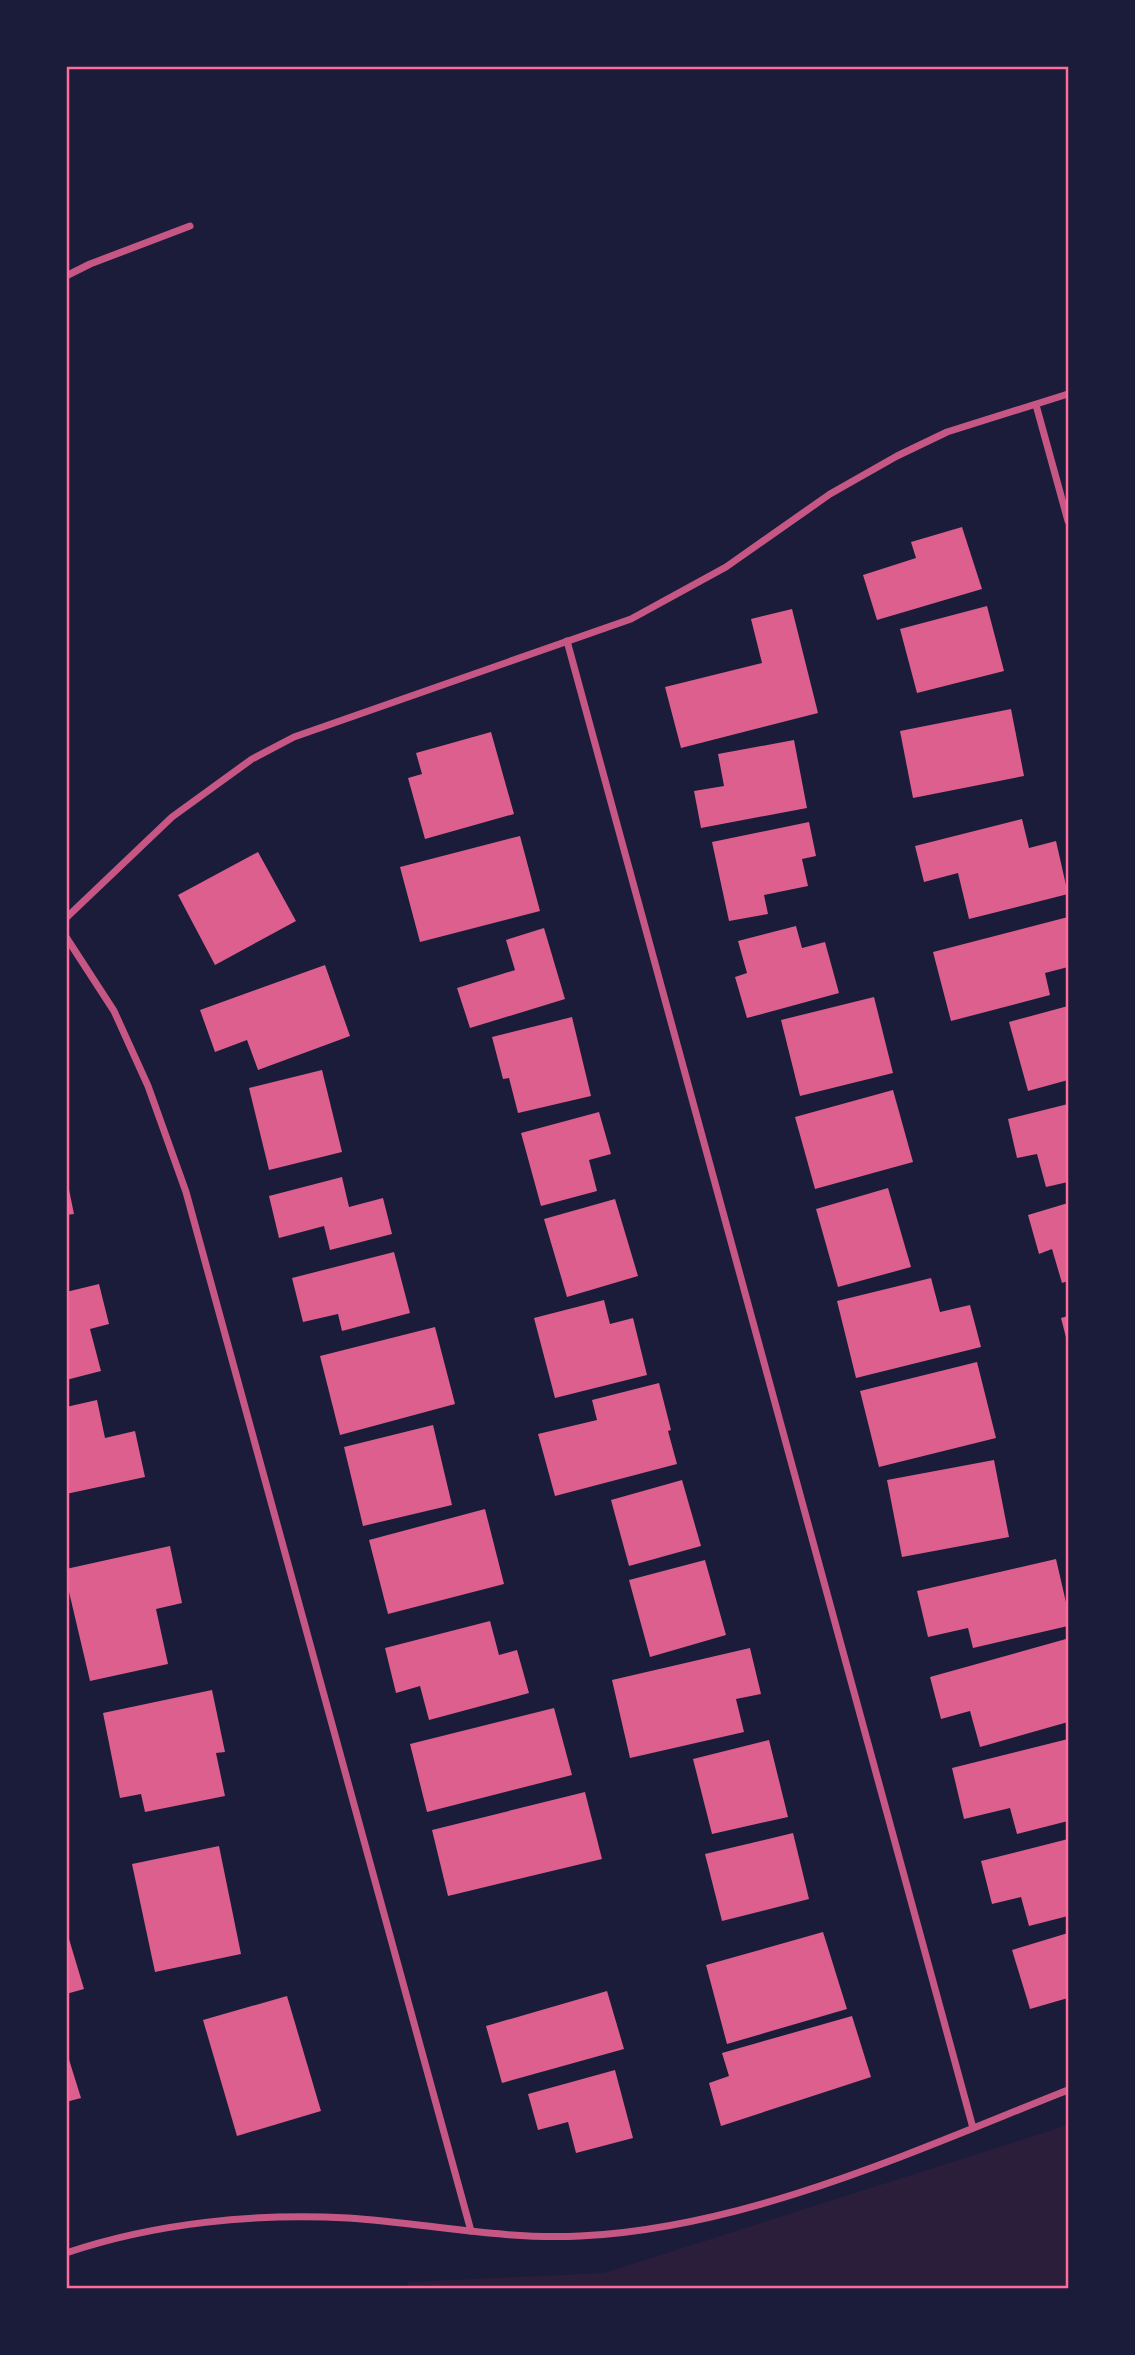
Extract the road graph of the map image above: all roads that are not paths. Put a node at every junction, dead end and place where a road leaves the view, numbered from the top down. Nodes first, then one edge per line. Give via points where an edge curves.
1 (190, 226) dead end
2 (66, 276) edge
3 (1069, 394) edge
4 (1037, 405) junction
5 (1069, 521) edge
6 (567, 641) junction
7 (66, 918) edge
8 (66, 937) edge
9 (1069, 2090) edge
10 (973, 2128) junction
11 (471, 2231) junction
12 (66, 2253) edge

1 - 2 street
3 - 4 street
4 - 5 street
4 - 6 street via 947,432 897,456 830,494 726,567 631,619
6 - 7 street via 295,737 252,759 172,817
6 - 10 street
8 - 11 street via 114,1011 148,1086 186,1192
9 - 10 street
10 - 11 street via 802,2192 702,2219 580,2236
11 - 12 street via 347,2218 257,2218 169,2227

